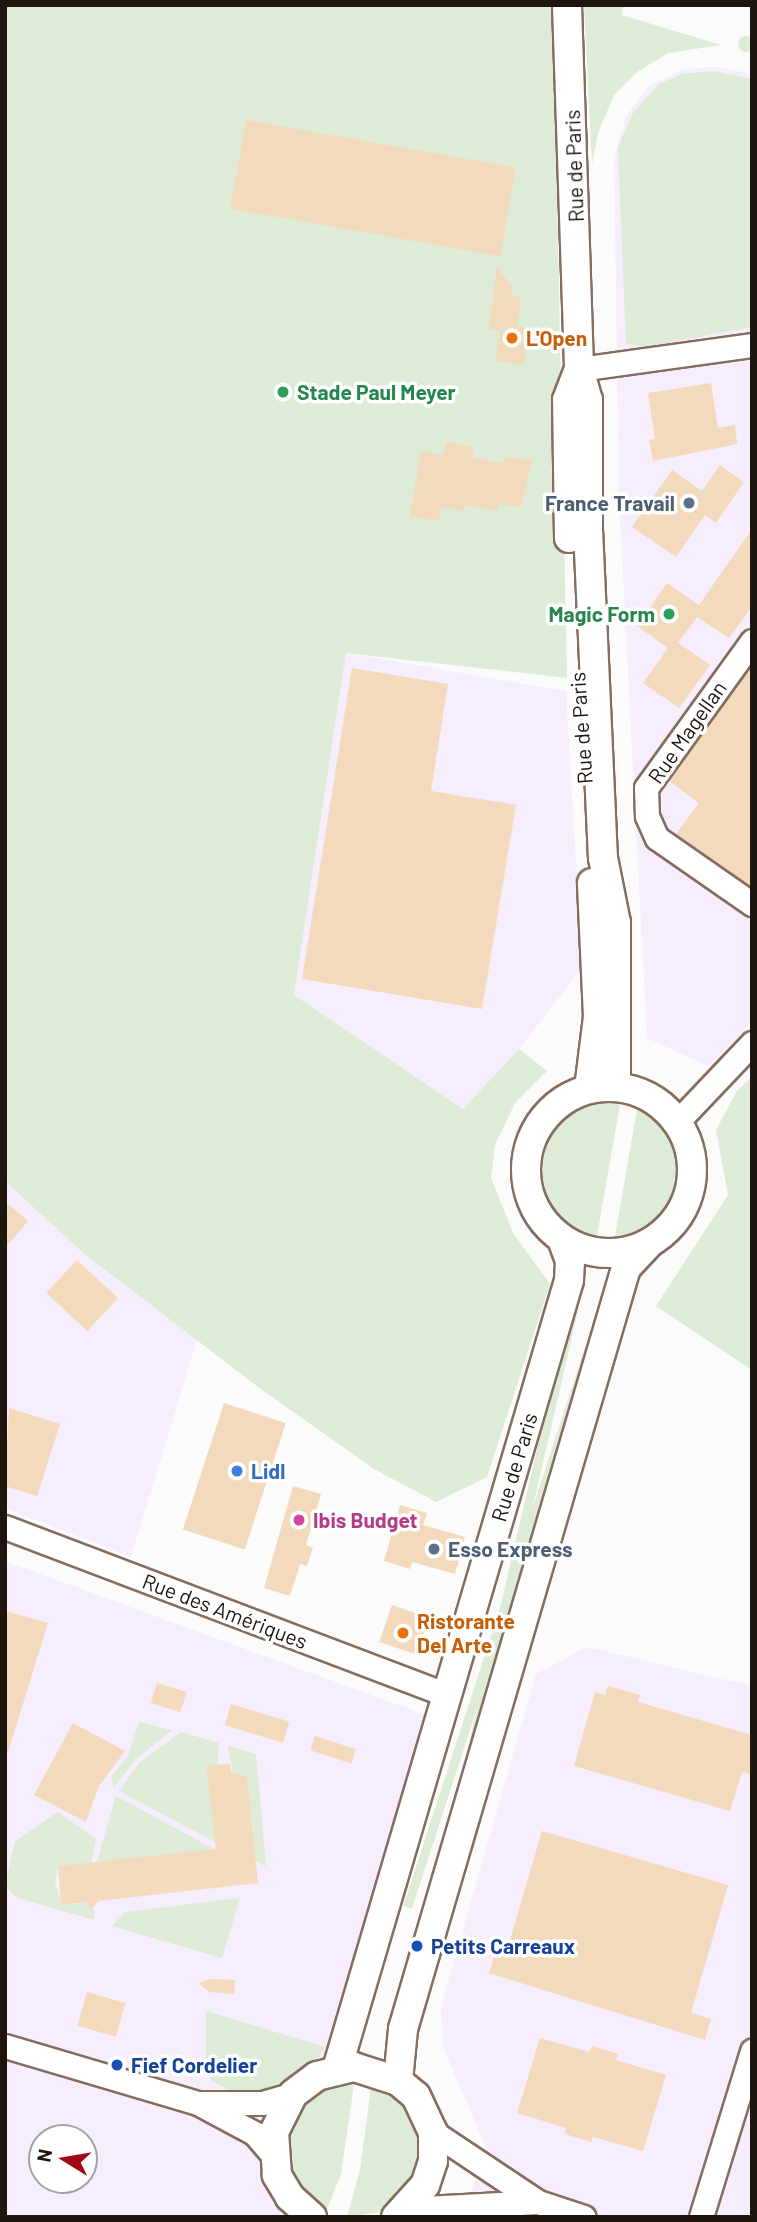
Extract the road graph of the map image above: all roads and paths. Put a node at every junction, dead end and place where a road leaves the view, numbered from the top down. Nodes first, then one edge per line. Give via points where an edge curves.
1 (567, 5) edge
2 (752, 345) edge
3 (579, 369) junction
4 (752, 641) edge
5 (752, 904) edge
6 (752, 1043) edge
7 (617, 1086) junction
8 (589, 1089) junction
9 (677, 1122) junction
10 (562, 1239) junction
11 (649, 1243) junction
12 (5, 1527) edge
13 (444, 1694) junction
14 (5, 2046) edge
15 (752, 2051) edge
16 (337, 2069) junction
17 (398, 2081) junction
18 (293, 2094) junction
19 (198, 2103) junction
20 (433, 2133) junction
21 (273, 2155) junction
22 (538, 2203) junction
23 (288, 2207) edge
24 (401, 2213) edge
25 (312, 2217) edge
26 (584, 2217) edge
27 (701, 2217) edge

1 - 3 main road, Rue de Paris
2 - 3 street
3 - 7 main road, Rue de Paris via 588,400 588,529 603,858 616,923
3 - 8 main road, Rue de Paris via 567,400 569,542 597,943 598,1017
4 - 5 street, Rue Magellan via 646,788 647,816 657,838
6 - 9 street
7 - 8 main road
7 - 9 main road via 649,1096
8 - 10 main road via 548,1112 527,1155 532,1202
9 - 11 main road via 692,1164 688,1197 667,1230
10 - 11 main road via 603,1254
10 - 13 main road, Rue de Paris via 570,1261 569,1280
11 - 17 main road via 626,1268 403,2029
12 - 13 street, Rue des Amériques
13 - 16 main road, Rue de Paris
14 - 19 street
15 - 27 street
16 - 17 main road via 365,2068
16 - 18 main road via 317,2076
17 - 20 main road via 416,2096
18 - 19 street via 262,2103
18 - 21 main road via 274,2132
19 - 21 street via 254,2133
20 - 22 street
20 - 24 main road via 433,2161 425,2185
21 - 23 main road
22 - 24 street
22 - 26 street
23 - 25 main road

